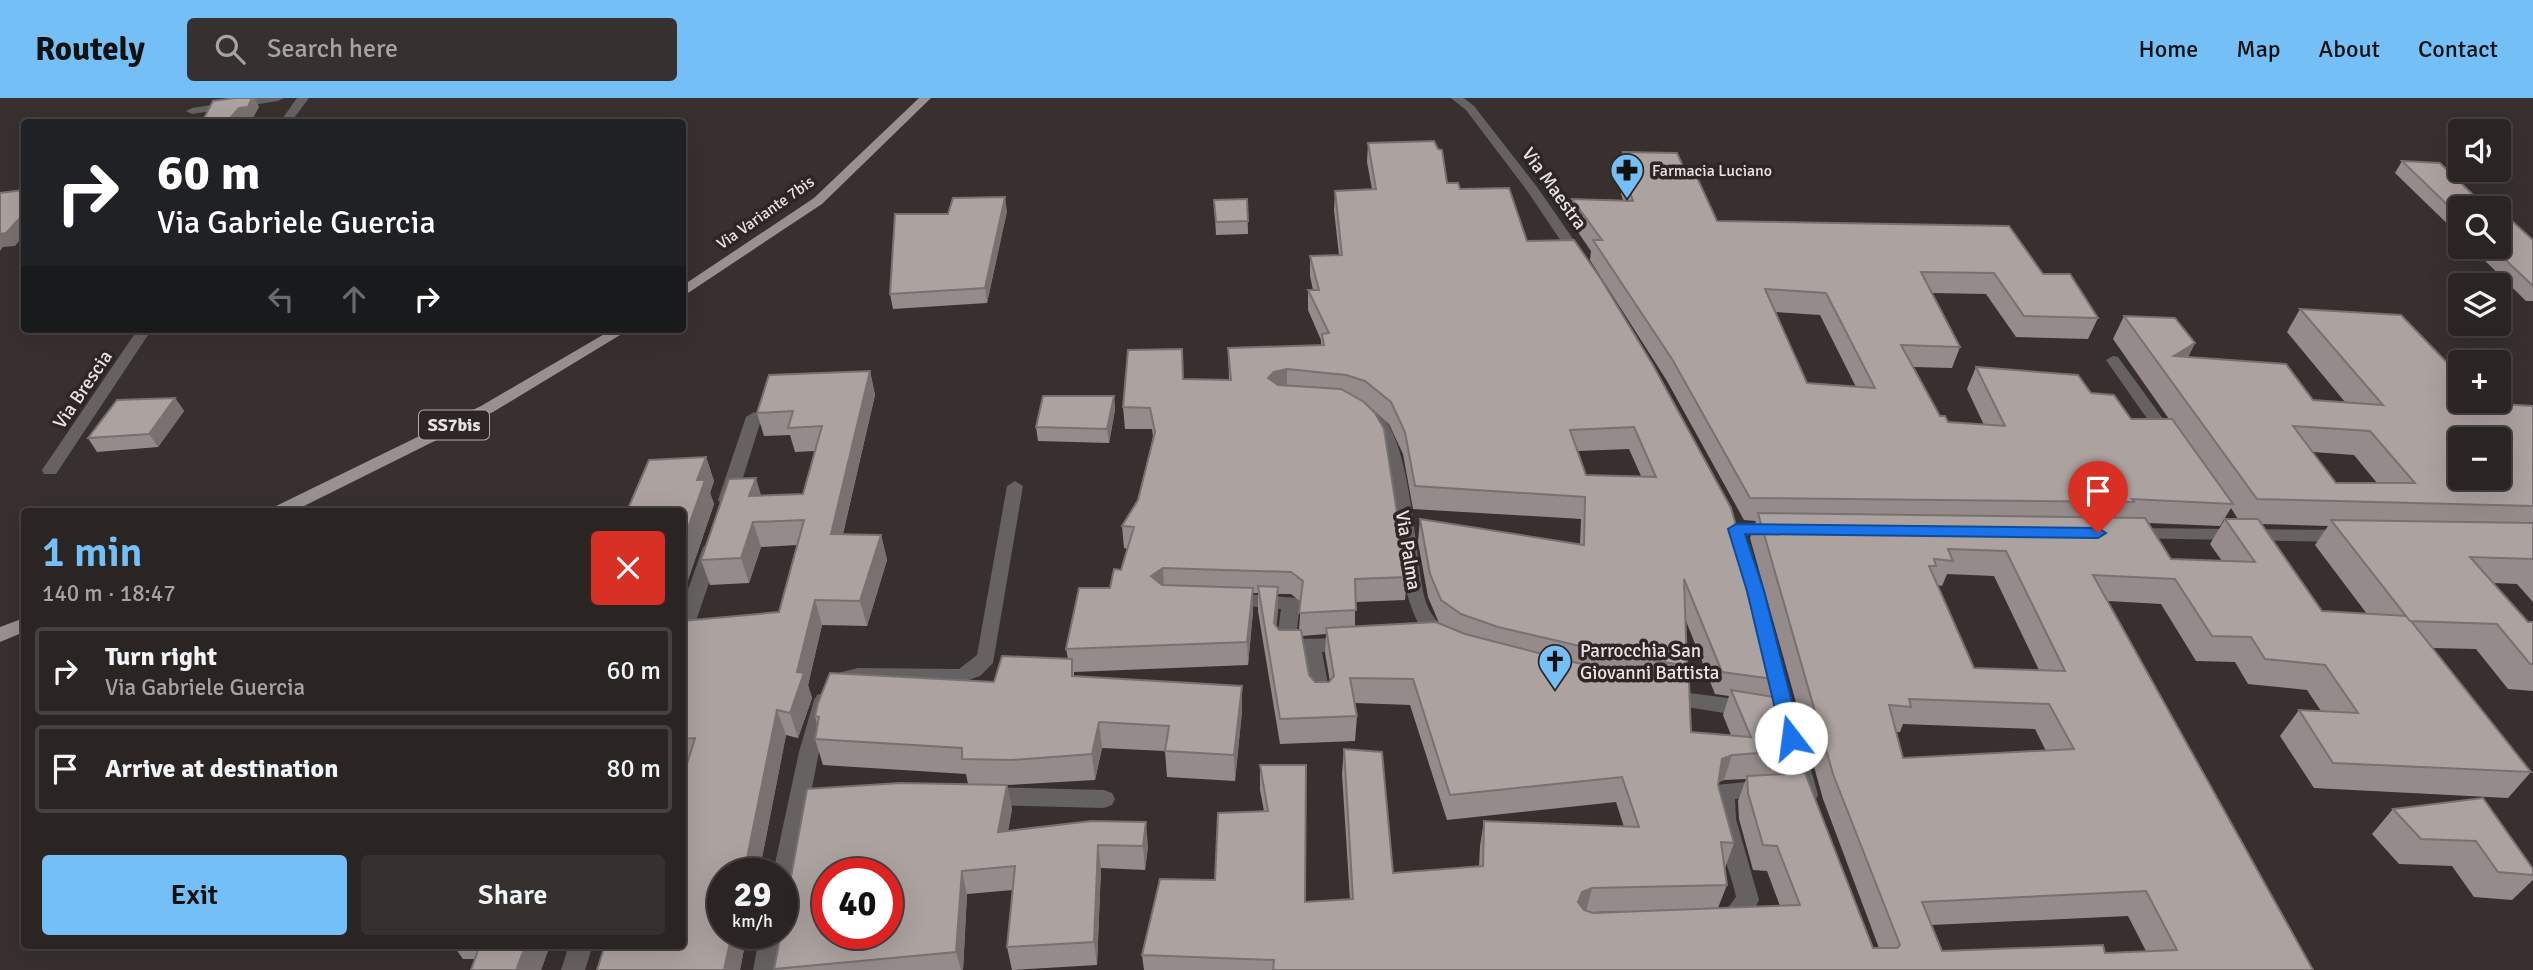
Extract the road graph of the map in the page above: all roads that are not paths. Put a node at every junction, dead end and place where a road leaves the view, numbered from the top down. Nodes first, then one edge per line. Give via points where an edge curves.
1 (278, 98) edge
2 (303, 98) edge
3 (925, 98) edge
4 (1457, 98) edge
5 (192, 111) dead end
6 (287, 119) edge
7 (1592, 276) edge
8 (686, 290) edge
9 (142, 333) edge
10 (616, 333) edge
11 (2113, 360) dead end
12 (1349, 403) edge
13 (754, 417) dead end
14 (2176, 447) edge
15 (50, 470) dead end
16 (1015, 486) dead end
17 (286, 508) edge
18 (1726, 510) edge
19 (2222, 513) edge
20 (1736, 529) junction
21 (1791, 530) edge
22 (2112, 533) edge
23 (2238, 535) junction
24 (2358, 536) edge
25 (1212, 599) edge
26 (686, 624) edge
27 (21, 626) edge
28 (0, 635) edge
29 (1436, 636) junction
30 (1408, 638) edge
31 (1366, 641) edge
32 (1311, 645) junction
33 (1454, 645) edge
34 (1648, 693) edge
35 (1321, 700) edge
36 (1785, 715) junction
37 (1804, 786) junction
38 (959, 796) edge
39 (1104, 799) dead end
40 (826, 800) edge
41 (799, 802) junction
42 (1814, 813) edge
43 (787, 858) edge
44 (1705, 923) edge
45 (580, 949) edge
46 (769, 949) edge
47 (573, 970) edge
48 (765, 970) edge

1 - 5 street
2 - 6 street
3 - 8 main road, Via Variante 7bis via 818,201
4 - 7 street, Via Maestra via 1470,108 1533,190
9 - 15 street, Via Brescia
10 - 17 main road, SS7bis via 487,409
11 - 14 street
12 - 29 street, Via Palma via 1373,415 1394,450 1415,596
13 - 26 street
16 - 41 street via 986,658 960,676 858,675 832,683 818,719
18 - 20 street
19 - 23 street
20 - 21 street
20 - 36 street
22 - 23 street
23 - 24 street
25 - 32 street via 1291,603 1286,647
27 - 28 main road
29 - 30 street
29 - 33 street
31 - 32 street
32 - 35 street
34 - 36 street
36 - 37 street
37 - 42 street
37 - 44 street via 1724,791 1731,841 1748,900 1731,922
38 - 39 street
40 - 41 street
41 - 43 street
45 - 47 street
46 - 48 street

